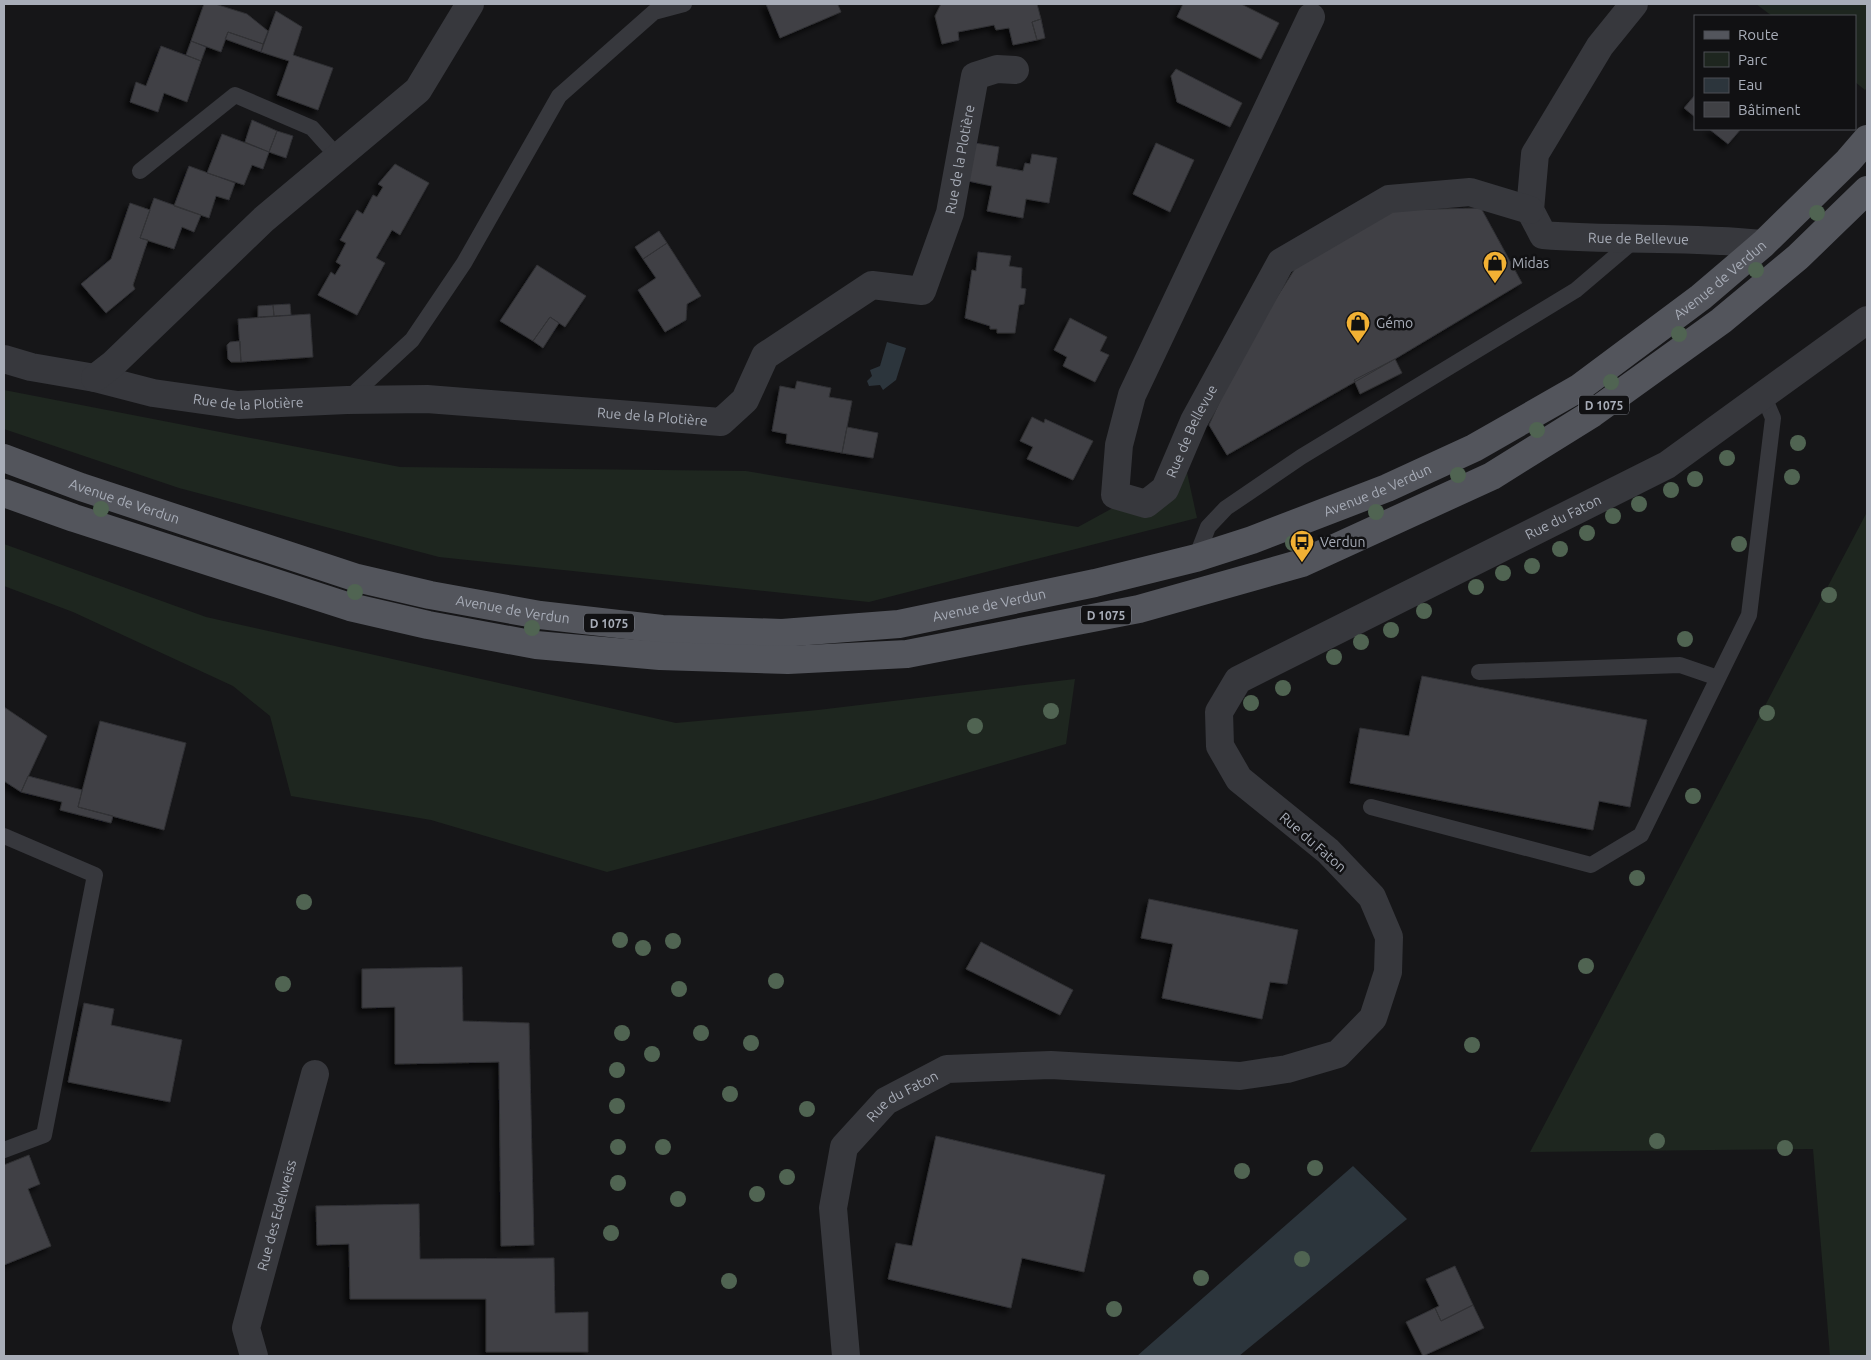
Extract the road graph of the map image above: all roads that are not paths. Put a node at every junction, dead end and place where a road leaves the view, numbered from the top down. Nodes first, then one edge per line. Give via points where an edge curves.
1 (470, 4) edge
2 (684, 4) edge
3 (1634, 4) edge
4 (1311, 17) dead end
5 (1015, 70) dead end
6 (1867, 139) edge
7 (338, 156) junction
8 (140, 171) dead end
9 (1867, 190) edge
10 (1530, 210) junction
11 (1637, 238) junction
12 (1763, 244) junction
13 (1867, 320) edge
14 (4, 359) edge
15 (95, 378) junction
16 (1763, 395) junction
17 (347, 400) junction
18 (4, 458) edge
19 (4, 493) edge
20 (1196, 558) junction
21 (1479, 672) dead end
22 (1718, 678) junction
23 (1370, 806) dead end
24 (4, 836) edge
25 (315, 1074) dead end
26 (4, 1150) edge
27 (254, 1356) edge
28 (846, 1356) edge

1 - 7 street via 418,90
2 - 17 lane via 654,12 559,96 464,263 412,340
3 - 10 street via 1600,46 1536,154
4 - 10 street, Rue de Bellevue via 1132,395 1119,445 1115,495 1146,504 1166,488 1194,421 1281,262 1389,199 1470,192
5 - 17 street, Rue de la Plotière via 997,69 976,76 950,213 922,290 872,285 764,356 745,400 721,422 427,399
6 - 12 main road, Avenue de Verdun / D 1075
7 - 8 lane via 312,128 235,95
7 - 15 street via 264,219
9 - 19 main road, D 1075 via 1798,257 1720,321 1593,413 1492,476 1294,566 1140,609 907,654 788,660 660,656 536,645 350,607
10 - 11 street, Rue de Bellevue via 1543,235 1589,239
11 - 12 street, Rue de Bellevue
11 - 20 lane via 1576,290 1301,458 1226,508 1208,527
12 - 20 main road, Avenue de Verdun / D 1075 via 1701,297 1579,388 1482,443 1387,488
13 - 16 street, Rue du Faton
14 - 15 street, Rue de la Plotière
15 - 17 street, Rue de la Plotière via 153,393 238,405
16 - 22 lane via 1773,418 1749,615
16 - 28 street, Rue du Faton via 1667,465 1238,680 1219,712 1220,746 1239,779 1328,851 1372,897 1389,937 1388,972 1373,1018 1338,1054 1287,1069 1240,1076 1051,1065 946,1069 886,1101 844,1147 833,1208
18 - 20 main road, Avenue de Verdun / D 1075 via 81,487 357,578 540,615 662,629 782,633 899,624
21 - 22 lane via 1680,665
22 - 23 lane via 1641,835 1592,865
24 - 26 lane via 95,875 44,1135
25 - 27 street, Rue des Edelweiss via 246,1328

